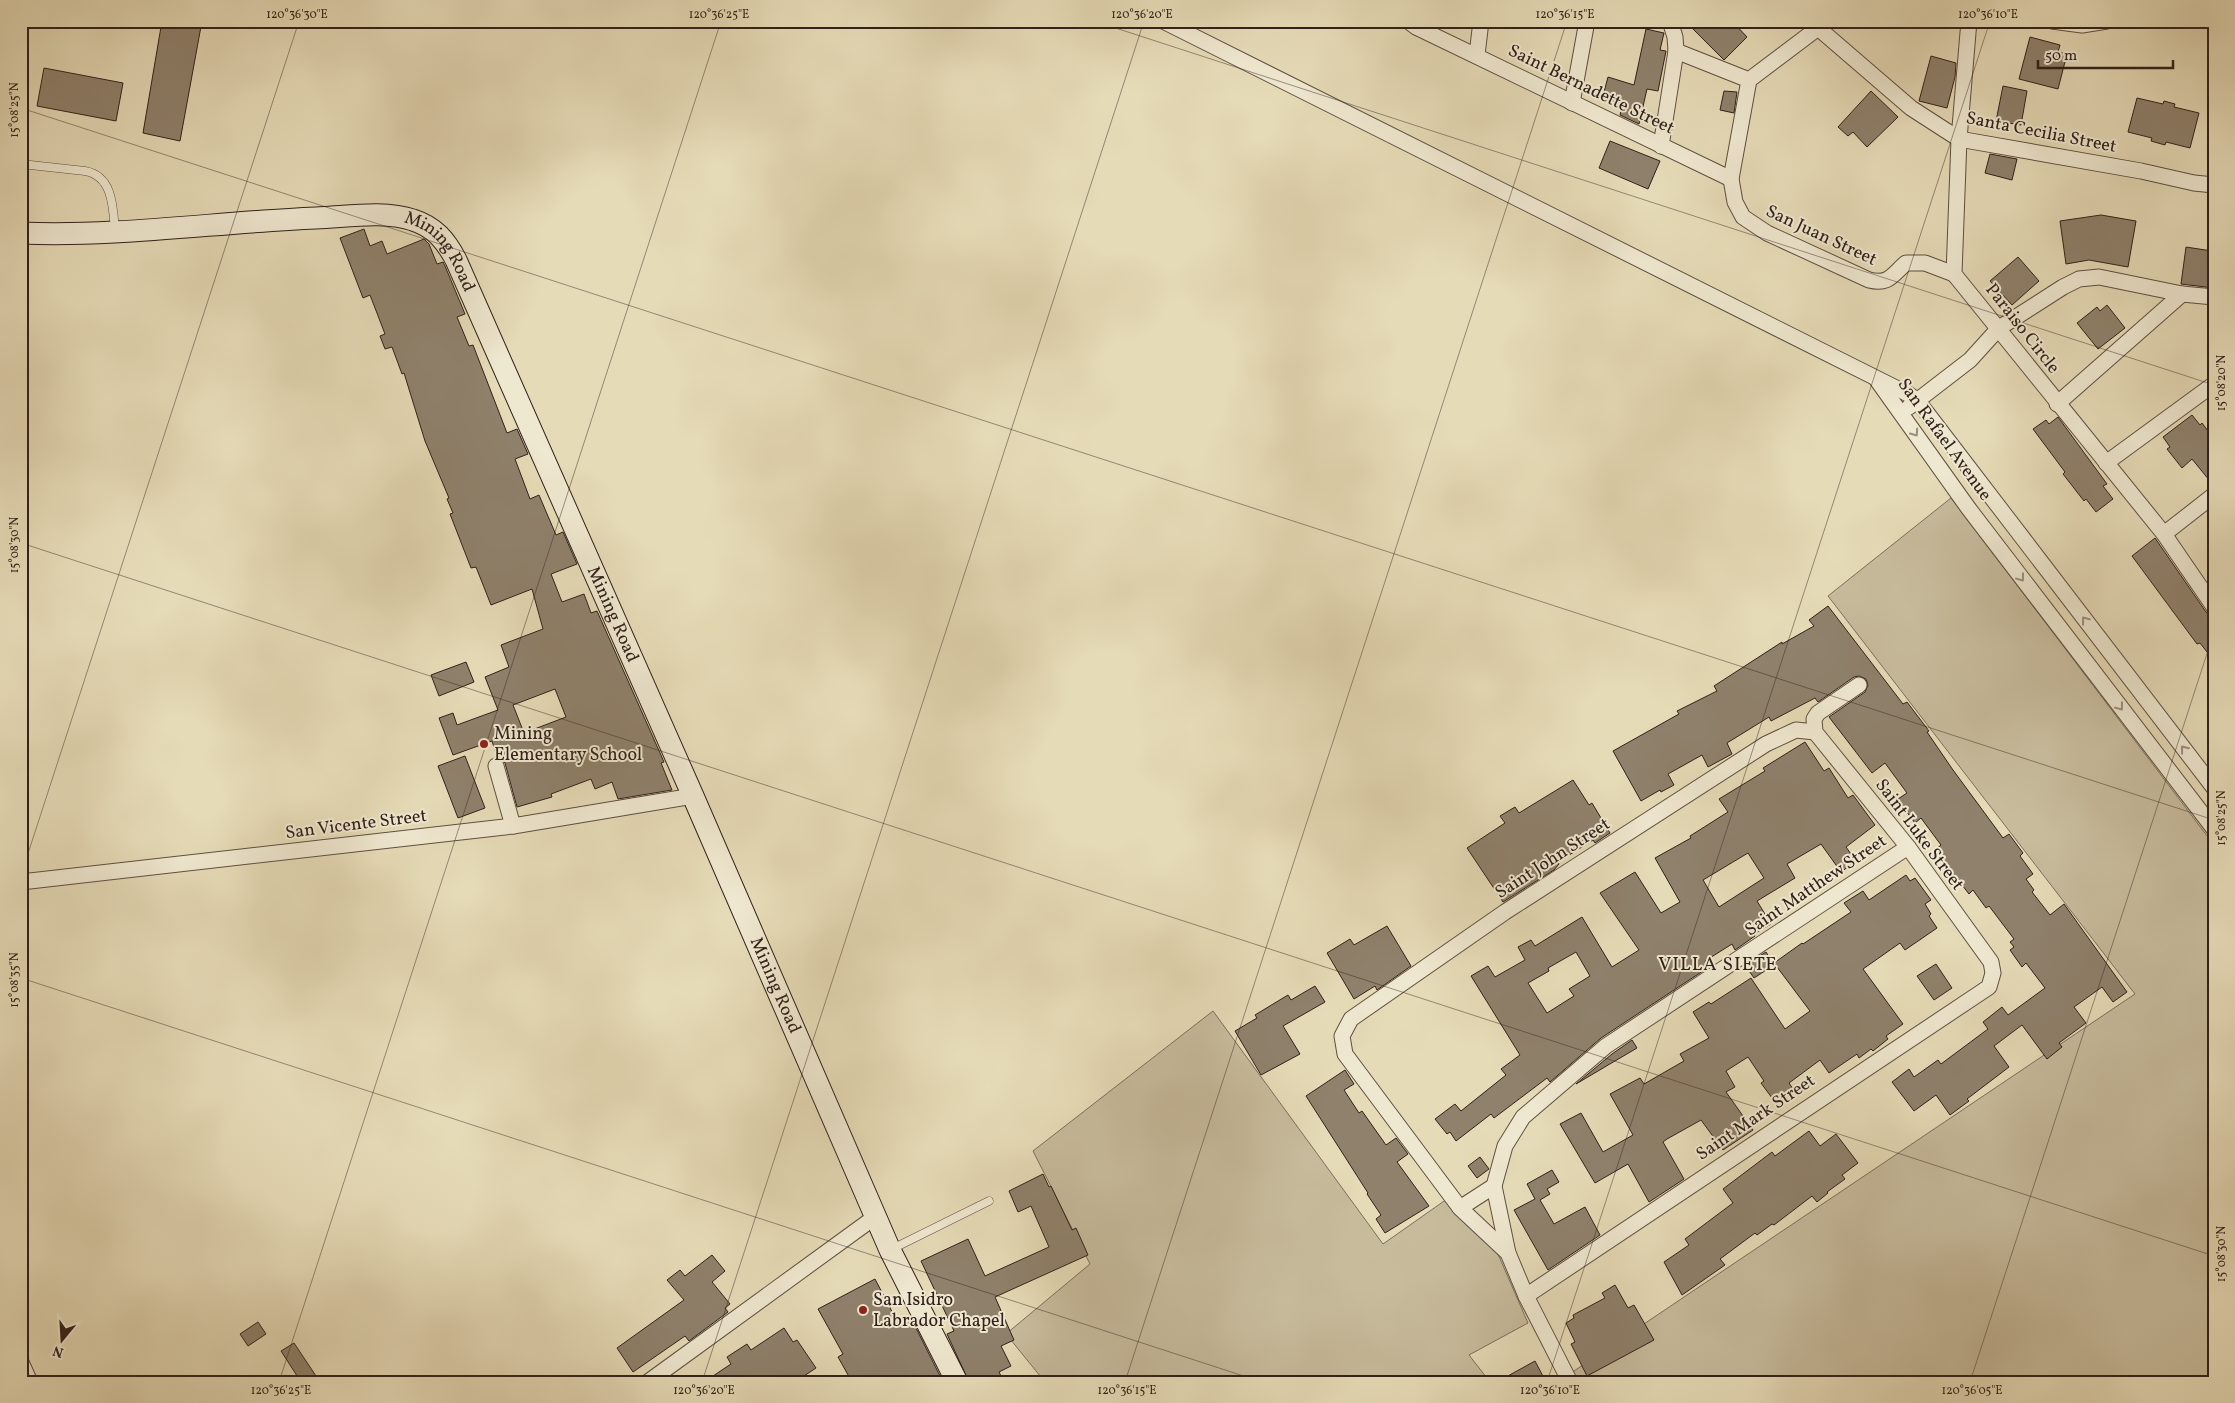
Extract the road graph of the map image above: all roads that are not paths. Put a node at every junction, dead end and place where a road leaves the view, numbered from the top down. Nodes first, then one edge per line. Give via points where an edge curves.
1 (1163, 21) edge
2 (1408, 21) edge
3 (1481, 21) edge
4 (1587, 21) edge
5 (1670, 21) edge
6 (1968, 21) edge
7 (2052, 21) edge
8 (2107, 21) edge
9 (1814, 25) edge
10 (1676, 51) junction
11 (1478, 55) junction
12 (1749, 80) junction
13 (1572, 103) junction
14 (1959, 139) junction
15 (1661, 146) junction
16 (21, 164) edge
17 (1731, 179) junction
18 (2214, 185) edge
19 (115, 232) junction
20 (21, 233) edge
21 (1954, 274) junction
22 (2182, 294) junction
23 (2214, 297) edge
24 (1998, 328) junction
25 (1876, 378) junction
26 (2214, 384) edge
27 (1917, 400) junction
28 (2058, 404) junction
29 (1901, 413) junction
30 (2106, 463) junction
31 (2214, 495) edge
32 (2164, 534) junction
33 (2025, 541) junction
34 (2004, 556) junction
35 (2211, 600) edge
36 (1859, 685) dead end
37 (2156, 713) junction
38 (2136, 727) junction
39 (1815, 732) junction
40 (496, 766) dead end
41 (2214, 788) edge
42 (693, 796) junction
43 (513, 826) junction
44 (2214, 829) edge
45 (1908, 847) junction
46 (21, 882) edge
47 (1991, 962) joint
48 (1494, 1186) junction
49 (990, 1201) dead end
50 (1460, 1208) junction
51 (875, 1217) junction
52 (890, 1250) junction
53 (1508, 1253) junction
54 (1526, 1296) junction
55 (21, 1362) edge
56 (30, 1382) edge
57 (648, 1382) edge
58 (957, 1382) edge
59 (1570, 1382) edge

1 - 25 street
2 - 11 street, Saint Bernadette Street via 1416,28
3 - 11 street
4 - 13 street
5 - 10 street
6 - 14 street
7 - 8 street via 2082,25
9 - 12 street
9 - 14 street, Santa Cecilia Street via 1911,108
10 - 12 street
10 - 15 street
11 - 13 street, Saint Bernadette Street
12 - 17 street, San Juan Street
13 - 15 street, Saint Bernadette Street
14 - 18 street, Santa Cecilia Street
14 - 21 street
15 - 17 street, Saint Bernadette Street
16 - 19 lane via 85,171 102,178 110,192
17 - 21 street, San Juan Street via 1735,202 1742,217 1752,225 1859,276 1878,282 1887,281 1906,263 1925,263
19 - 20 street, Mining Road
19 - 42 street, Mining Road via 202,224 374,216 412,220 440,235 456,260
21 - 24 street, Paraiso Circle
22 - 23 street
22 - 24 street via 2098,277 2079,279
22 - 28 street
24 - 27 street via 1970,360
24 - 28 street, Paraiso Circle
25 - 27 street, San Rafael Avenue
25 - 29 street, San Rafael Avenue
26 - 30 street
27 - 29 street
27 - 33 street, San Rafael Avenue
28 - 30 street, Paraiso Circle
29 -> 34 street, San Rafael Avenue
30 - 32 street, Paraiso Circle
31 - 32 street
32 - 35 street, Paraiso Circle
33 - 34 street
37 -> 33 street, San Rafael Avenue
34 -> 38 street, San Rafael Avenue
36 - 39 street via 1818,713 1814,720
37 - 38 street
41 -> 37 street, San Rafael Avenue
38 - 44 street, San Rafael Avenue
39 - 45 street, Saint Luke Street
39 - 50 street, Saint John Street via 1796,730 1766,744 1505,912 1351,1018 1342,1036 1345,1054
40 - 43 street
42 - 43 street, San Vicente Street
42 - 51 street, Mining Road
43 - 46 street, San Vicente Street
45 - 47 street, Saint Luke Street
45 - 48 street, Saint Matthew Street via 1606,1046 1523,1117 1505,1146
47 - 54 street, Saint Mark Street via 1989,987
48 - 50 street
48 - 53 street, Saint Matthew Street
49 - 52 lane
50 - 53 street
51 - 52 street, Mining Road
51 - 57 street
52 - 58 street, Mining Road
53 - 54 street
54 - 59 street
55 - 56 street

